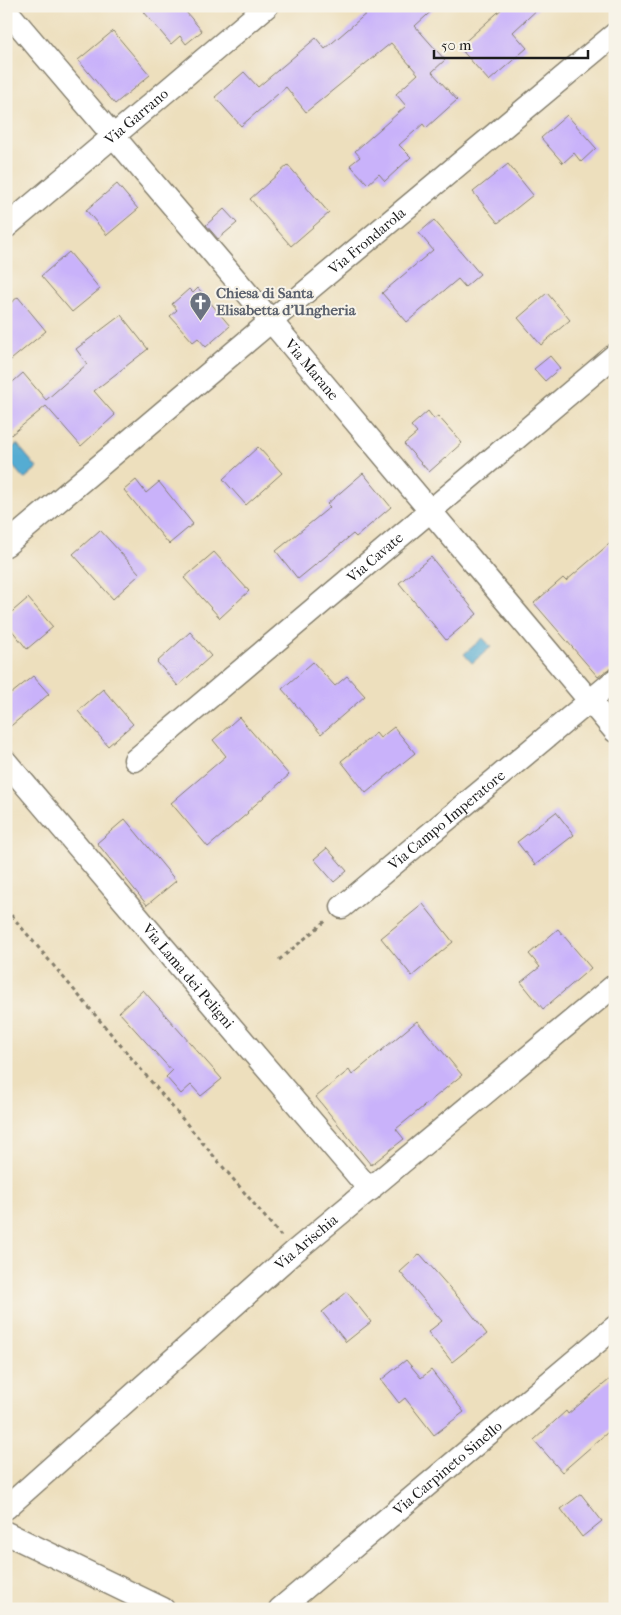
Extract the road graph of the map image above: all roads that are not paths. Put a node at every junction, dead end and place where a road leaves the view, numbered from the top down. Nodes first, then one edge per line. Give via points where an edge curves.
1 (267, 6) edge
2 (6, 10) edge
3 (615, 34) edge
4 (114, 136) junction
5 (6, 227) edge
6 (271, 321) junction
7 (615, 355) edge
8 (429, 512) junction
9 (6, 545) edge
10 (615, 680) edge
11 (590, 701) junction
12 (615, 732) edge
13 (135, 760) dead end
14 (6, 762) edge
15 (342, 907) road end
16 (615, 984) edge
17 (370, 1190) junction
18 (615, 1327) edge
19 (6, 1508) edge
20 (6, 1533) edge
21 (163, 1609) edge
22 (280, 1609) edge

1 - 4 street, Via Garrano
2 - 4 street, Via Marane
3 - 6 street, Via Frondarola
4 - 5 street, Via Garrano
4 - 6 street, Via Marane
6 - 8 street, Via Marane
6 - 9 street, Via Frondarola
7 - 8 street, Via Cavate
8 - 11 street, Via Marane
8 - 13 street, Via Cavate
10 - 11 street, Via Campo Imperatore
11 - 12 street, Via Marane
11 - 15 street, Via Campo Imperatore
14 - 17 street, Via Lama dei Peligni
16 - 17 street, Via Arischia
17 - 19 street, Via Arischia via 294,1252
18 - 22 street, Via Carpineto Sinello
20 - 21 street

